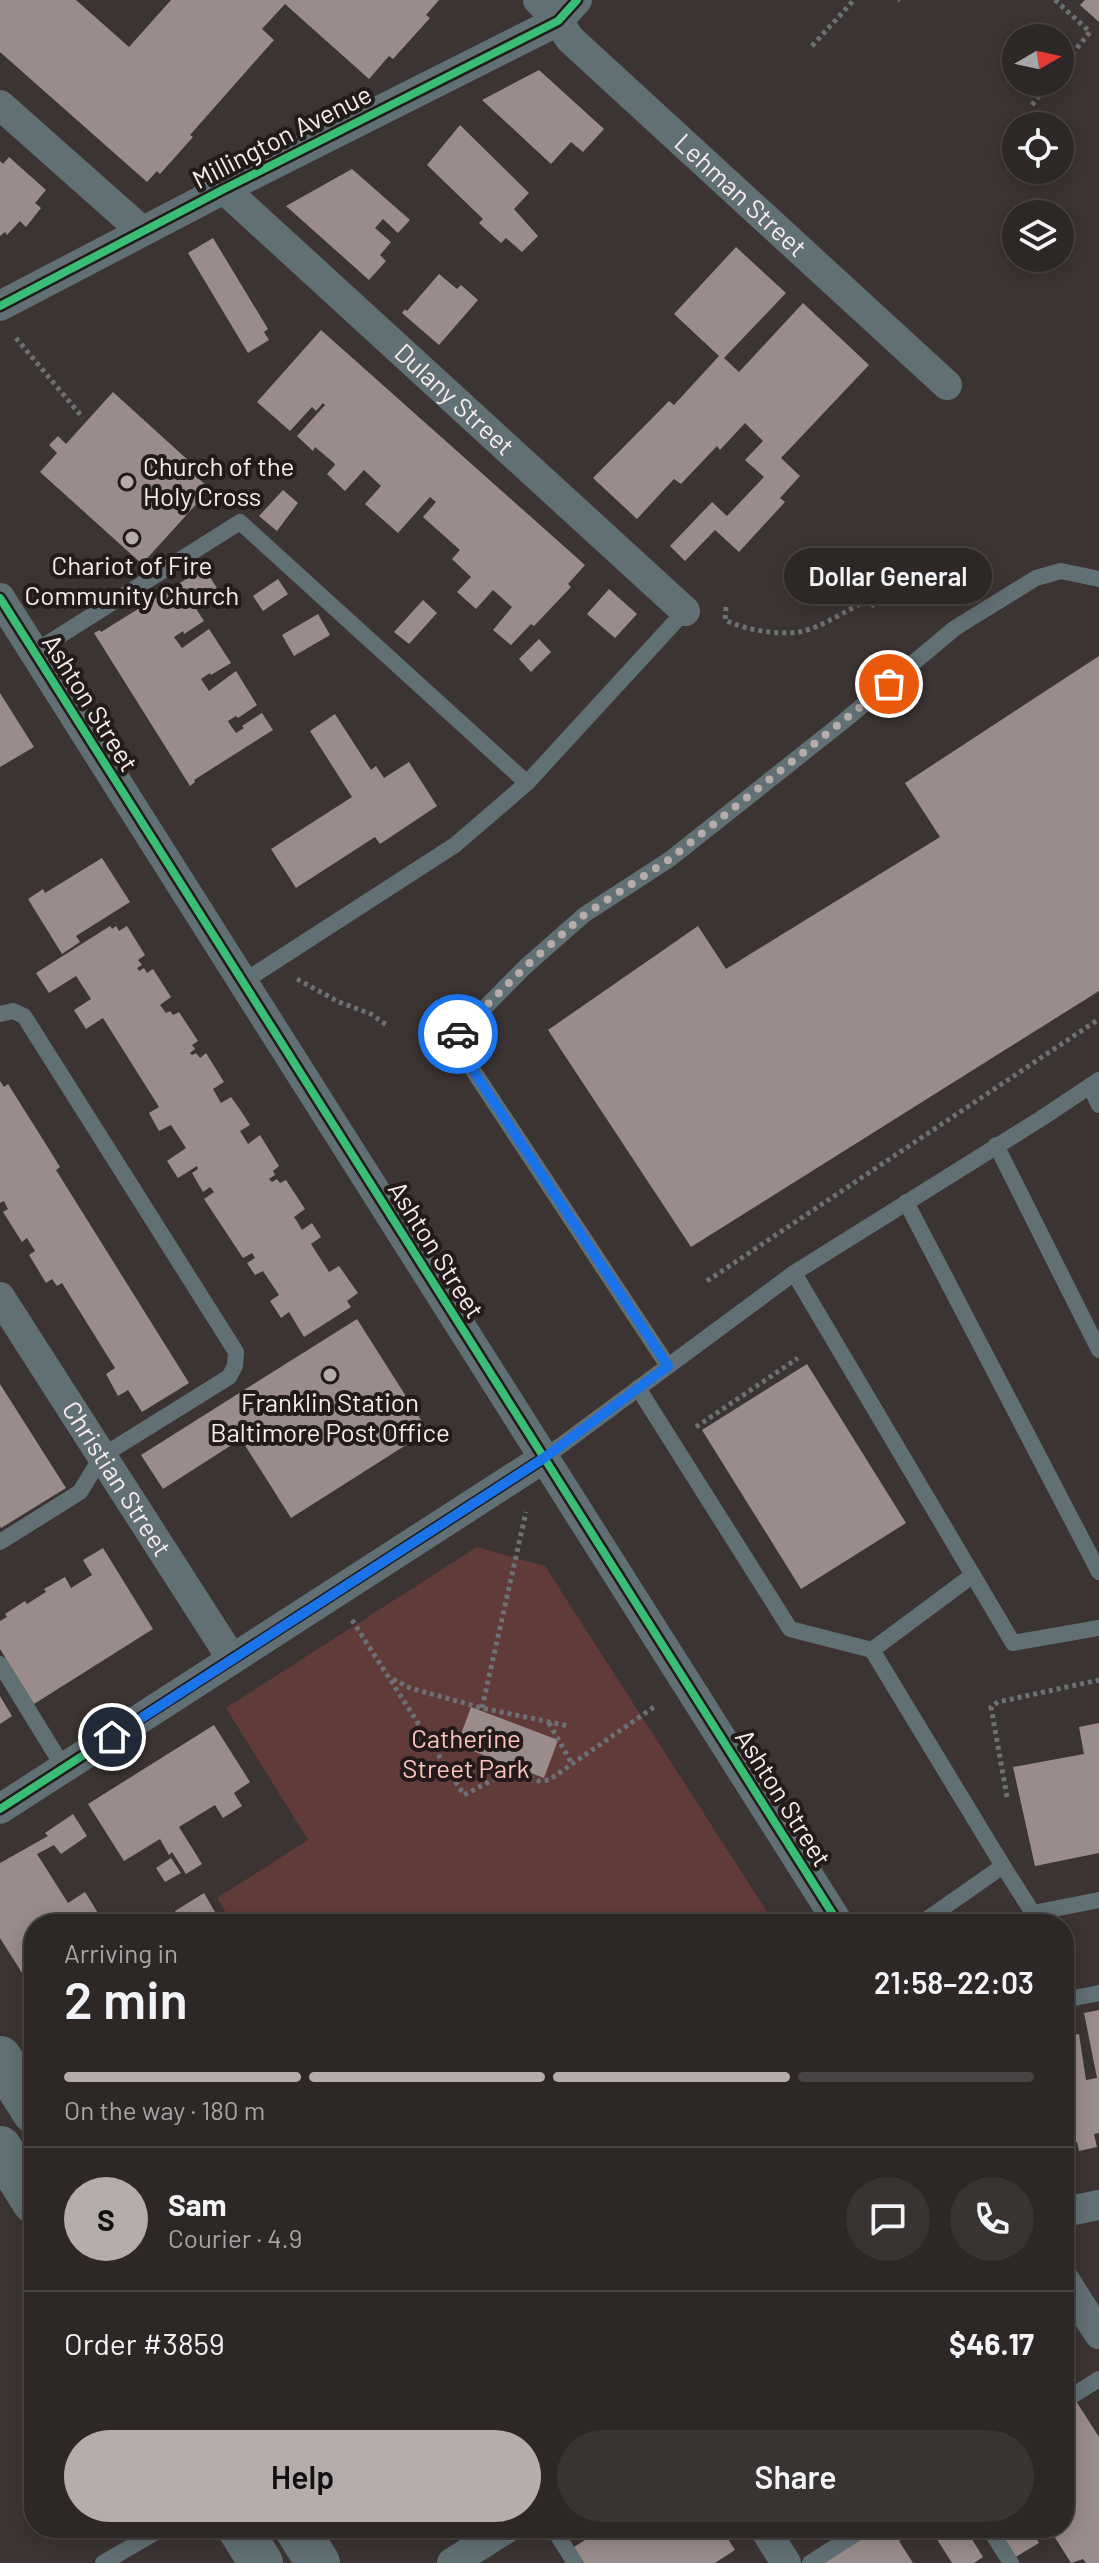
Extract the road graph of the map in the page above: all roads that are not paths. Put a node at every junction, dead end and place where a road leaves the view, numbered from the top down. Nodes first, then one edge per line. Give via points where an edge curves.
1 (558, 7) edge
2 (0, 105) edge
3 (224, 189) junction
4 (142, 231) junction
5 (5, 318) edge
6 (947, 385) dead end
7 (1099, 579) edge
8 (0, 598) edge
9 (685, 611) joint
10 (34, 652) junction
11 (527, 783) junction
12 (243, 982) junction
13 (0, 1014) edge
14 (1094, 1083) edge
15 (1099, 1105) edge
16 (996, 1145) junction
17 (906, 1202) junction
18 (794, 1273) junction
19 (0, 1297) edge
20 (1099, 1350) edge
21 (668, 1366) junction
22 (638, 1388) junction
23 (102, 1456) junction
24 (544, 1458) junction
25 (0, 1542) edge
26 (1099, 1572) edge
27 (973, 1575) junction
28 (1099, 1628) edge
29 (872, 1650) junction
30 (232, 1659) junction
31 (0, 1664) edge
32 (64, 1768) junction
33 (0, 1809) edge
34 (1003, 1866) junction
35 (1099, 1900) edge
36 (833, 1914) edge
37 (934, 1914) edge
38 (1099, 1993) edge
39 (1074, 1998) edge
40 (0, 2058) edge
41 (24, 2096) edge
42 (0, 2148) edge
43 (24, 2186) edge
44 (1099, 2205) edge
45 (1074, 2210) edge
46 (1074, 2295) edge
47 (1099, 2334) edge
48 (1099, 2379) edge
49 (1074, 2395) edge
50 (146, 2538) edge
51 (245, 2538) edge
52 (302, 2538) edge
53 (491, 2538) edge
54 (559, 2538) edge
55 (770, 2538) edge
56 (849, 2538) edge
57 (995, 2538) edge
58 (103, 2563) edge
59 (261, 2563) edge
60 (318, 2563) edge
61 (452, 2563) edge
62 (575, 2563) edge
63 (786, 2563) edge
64 (810, 2563) edge
65 (1011, 2563) edge

1 - 3 street, Millington Avenue
1 - 6 street, Lehman Street via 570,39
2 - 4 street
3 - 4 street, Millington Avenue
3 - 9 street, Dulany Street
4 - 5 street, Millington Avenue
7 - 21 lane via 1061,571 1036,578 955,628 670,859 584,915 453,1040
8 - 10 street, Ashton Street
9 - 11 lane
10 - 11 lane via 240,522
10 - 12 street, Ashton Street
11 - 12 lane via 455,845
12 - 24 street, Ashton Street
13 - 23 lane via 13,1011 24,1016 236,1352 229,1377
14 - 15 lane
14 - 16 lane
16 - 17 lane
16 - 20 lane
17 - 18 lane
17 - 26 lane
18 - 21 lane
18 - 27 lane
19 - 23 street, Christian Street
21 - 22 lane
22 - 24 lane
22 - 29 lane via 790,1629
23 - 25 lane via 80,1492
23 - 30 street, Christian Street
24 - 30 street
24 - 36 street, Ashton Street
27 - 28 lane via 1013,1643
27 - 29 lane
29 - 34 lane
30 - 32 street
31 - 32 lane
32 - 33 street
34 - 35 lane via 1033,1913
34 - 37 lane
38 - 39 lane
40 - 41 main road
42 - 43 main road
44 - 45 street
46 - 47 street
48 - 49 lane
50 - 58 lane
51 - 59 main road
52 - 60 main road
53 - 61 street
54 - 62 lane
55 - 63 street
56 - 64 lane
57 - 65 lane

